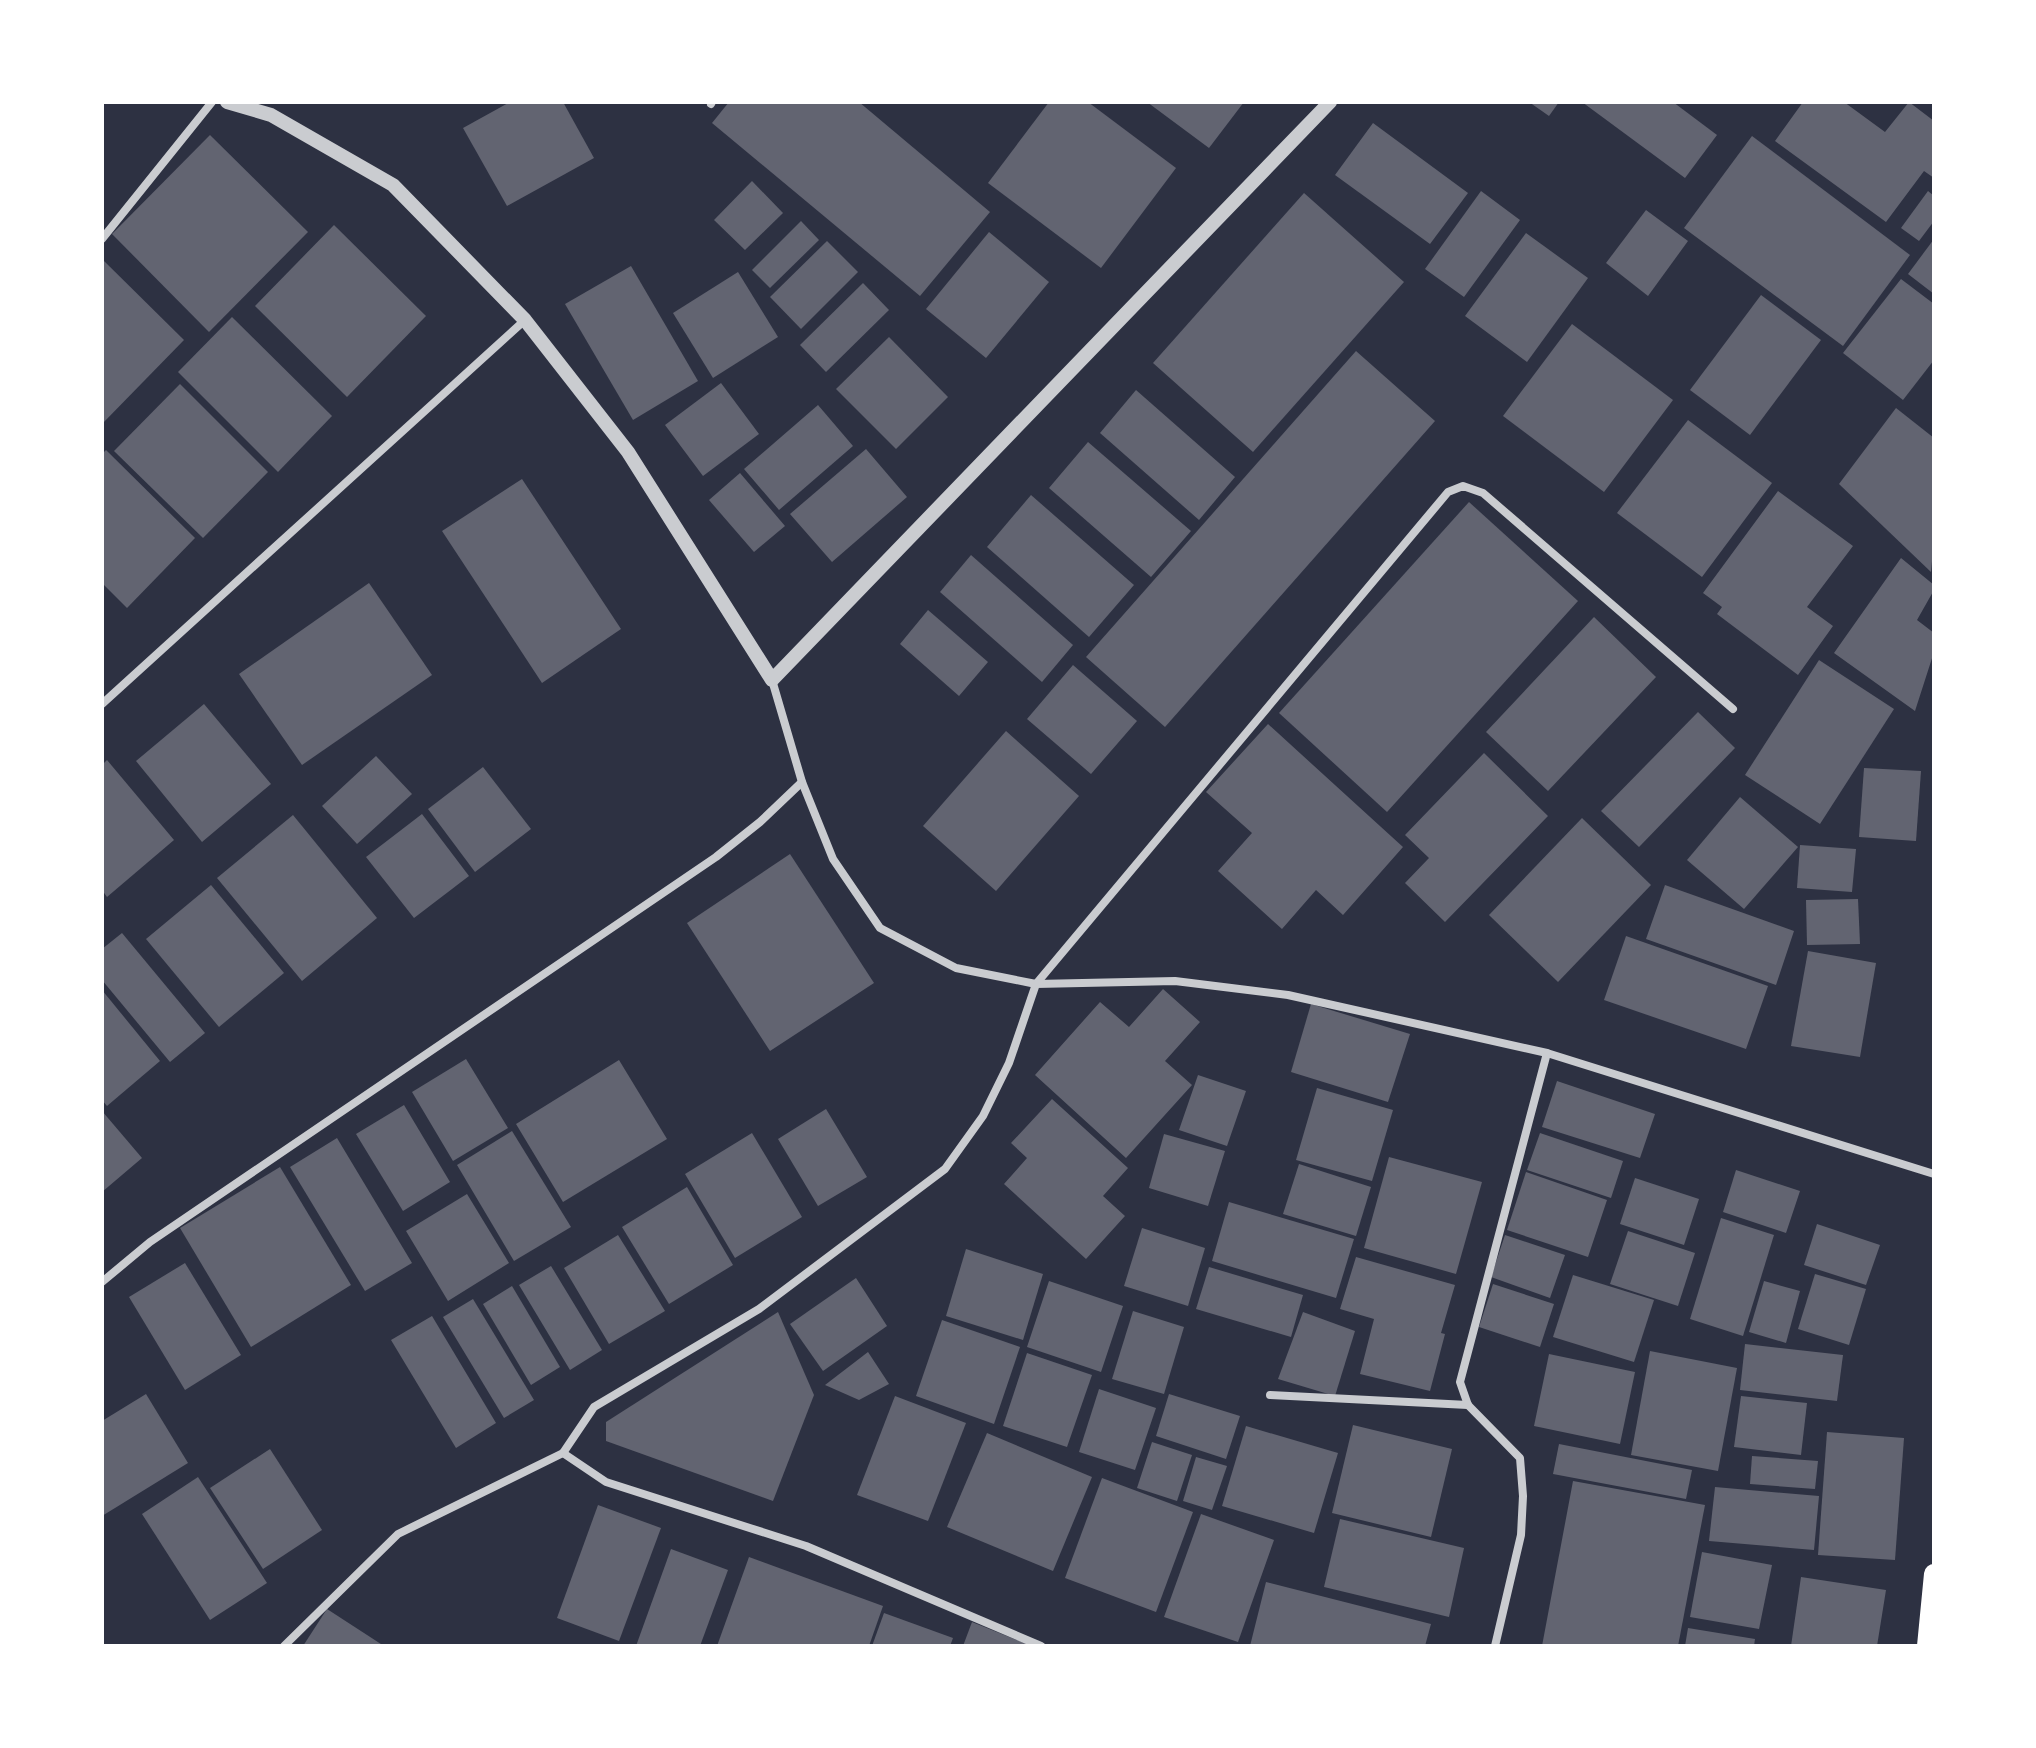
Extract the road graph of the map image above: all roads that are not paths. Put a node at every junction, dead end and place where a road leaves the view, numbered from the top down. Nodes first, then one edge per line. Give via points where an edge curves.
1 (212, 102) edge
2 (227, 102) edge
3 (1330, 102) edge
4 (102, 239) edge
5 (525, 320) junction
6 (772, 680) junction
7 (102, 704) edge
8 (1733, 709) dead end
9 (802, 782) junction
10 (1036, 984) junction
11 (1547, 1053) junction
12 (1934, 1174) edge
13 (102, 1282) edge
14 (1270, 1395) dead end
15 (1468, 1405) junction
16 (563, 1453) junction
17 (1934, 1574) edge
18 (284, 1646) edge
19 (1041, 1646) edge
20 (1495, 1646) edge
21 (1927, 1646) edge

1 - 4 street
2 - 5 street via 271,115 393,185
3 - 6 street
5 - 6 street via 628,452
5 - 7 street
6 - 9 street
8 - 10 street via 1483,493 1463,486 1448,492
9 - 10 street via 833,859 880,928 956,968
9 - 13 street via 716,857 150,1242
10 - 11 street via 1175,981 1288,995
10 - 16 street via 1009,1063 983,1116 945,1169 759,1309 594,1407
11 - 12 street
11 - 15 street via 1460,1382
14 - 15 street
15 - 20 street via 1520,1458 1521,1535
16 - 18 street via 398,1534
16 - 19 street via 606,1482 806,1546
17 - 21 main road

